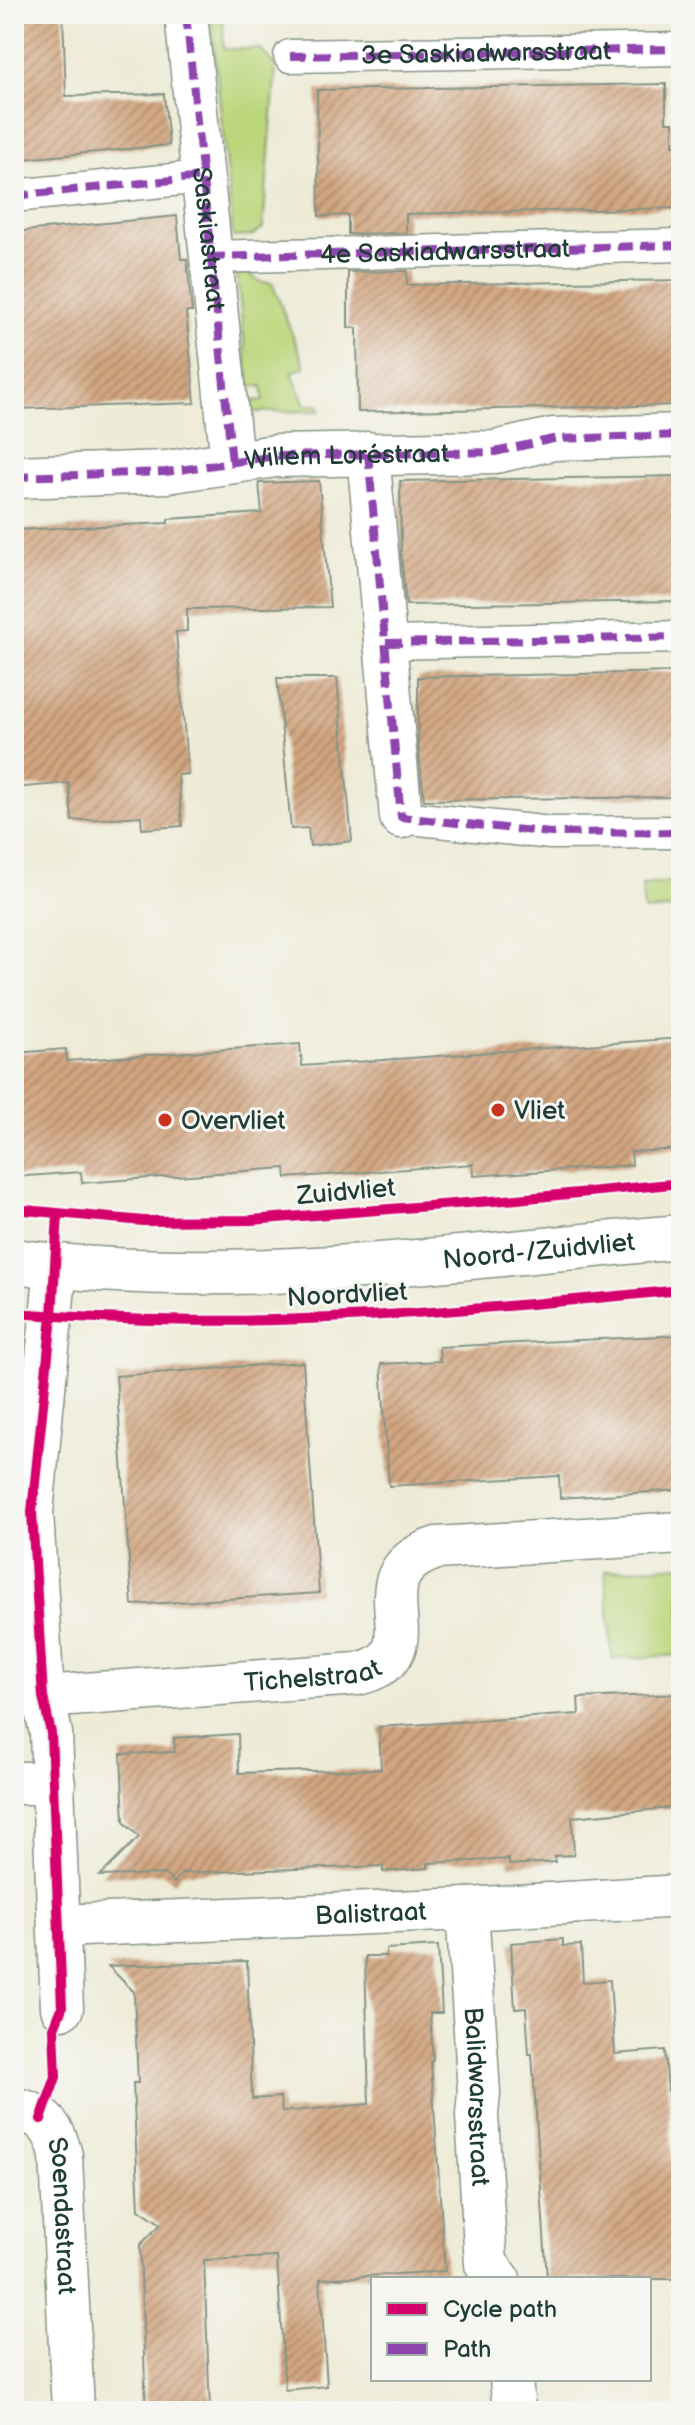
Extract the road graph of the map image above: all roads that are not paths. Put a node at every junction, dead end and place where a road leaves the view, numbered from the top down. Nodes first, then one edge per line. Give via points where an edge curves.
1 (186, 14) edge
2 (681, 49) edge
3 (290, 56) dead end
4 (202, 177) junction
5 (14, 196) edge
6 (681, 245) edge
7 (209, 257) junction
8 (681, 435) edge
9 (368, 453) junction
10 (232, 462) junction
11 (14, 477) edge
12 (681, 637) edge
13 (386, 643) junction
14 (401, 817) joint
15 (681, 832) edge
16 (681, 1237) edge
17 (35, 1264) edge
18 (681, 1533) edge
19 (43, 1697) junction
20 (34, 1783) edge
21 (681, 1896) edge
22 (467, 1909) junction
23 (59, 1926) junction
24 (62, 2008) dead end
25 (28, 2114) edge
26 (497, 2277) edge
27 (511, 2381) edge
28 (73, 2411) edge
29 (514, 2411) edge

1 - 4 street, Saskiastraat
2 - 3 street, 3e Saskiadwarsstraat
4 - 5 street
4 - 7 street, Saskiastraat
6 - 7 street, 4e Saskiadwarsstraat
7 - 10 street, Saskiastraat
8 - 9 street, Willem Loréstraat via 553,439 495,452
9 - 10 street, Willem Loréstraat
9 - 13 street
10 - 11 street, Willem Loréstraat via 166,472
12 - 13 street
13 - 14 street
14 - 15 street via 551,833
16 - 17 main road, Noord-/Zuidvliet via 278,1271 129,1272
17 - 19 street via 32,1512
18 - 19 street, Tichelstraat via 437,1548 419,1554 397,1579 395,1648 374,1670
19 - 20 street via 51,1733
20 - 23 street
21 - 22 street, Balistraat
22 - 23 street, Balistraat
22 - 26 street, Balidwarsstraat via 486,2264
23 - 24 street
25 - 28 street, Soendastraat via 56,2133 61,2156
27 - 29 street

